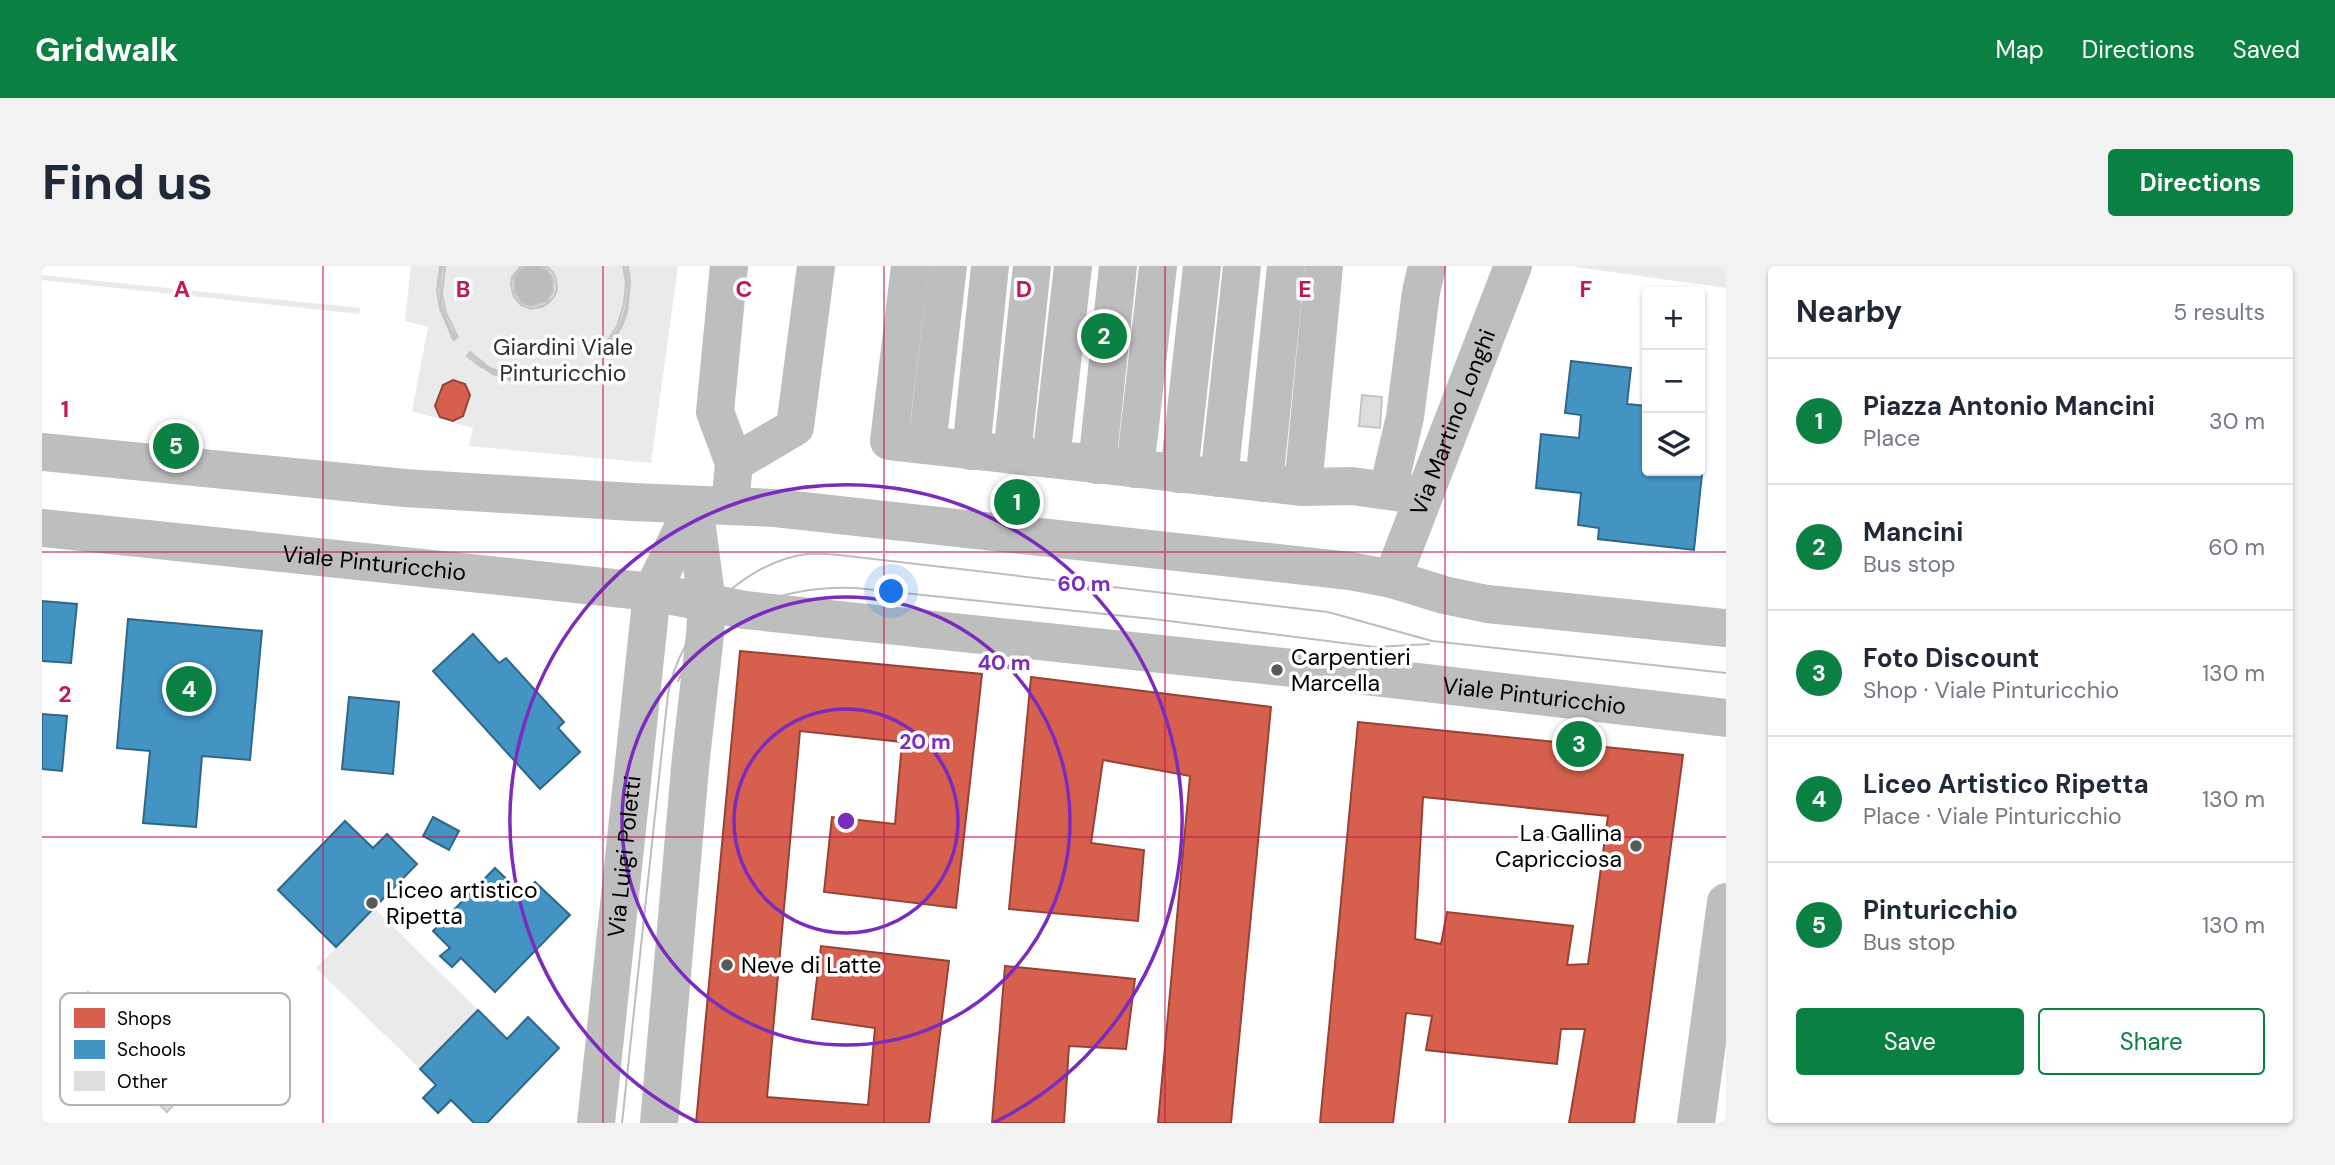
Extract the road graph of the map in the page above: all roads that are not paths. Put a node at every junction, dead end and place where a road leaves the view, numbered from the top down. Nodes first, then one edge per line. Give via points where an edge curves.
1 (729, 266) edge
2 (816, 266) edge
3 (910, 266) edge
4 (948, 266) edge
5 (990, 266) edge
6 (1032, 266) edge
7 (1073, 266) edge
8 (1118, 266) edge
9 (1158, 266) edge
10 (1202, 266) edge
11 (1242, 266) edge
12 (1286, 266) edge
13 (1324, 266) edge
14 (1427, 266) edge
15 (1513, 266) edge
16 (928, 445) junction
17 (971, 451) junction
18 (42, 452) edge
19 (1012, 455) junction
20 (1051, 459) junction
21 (734, 463) junction
22 (1097, 465) junction
23 (1135, 469) junction
24 (1179, 474) junction
25 (1219, 478) junction
26 (1264, 483) junction
27 (1303, 488) junction
28 (1406, 493) junction
29 (712, 505) junction
30 (42, 528) edge
31 (1392, 579) junction
32 (652, 592) junction
33 (707, 603) junction
34 (1726, 628) edge
35 (1726, 718) edge
36 (1726, 902) edge
37 (596, 1123) edge
38 (659, 1123) edge
39 (1696, 1123) edge

1 - 21 street via 715,412
2 - 21 street via 795,427
3 - 16 street via 889,441
4 - 16 street
5 - 17 street
6 - 19 street
7 - 20 street
8 - 22 street
9 - 23 street
10 - 24 street
11 - 25 street
12 - 26 street
13 - 27 street
14 - 28 street via 1405,417
15 - 28 street, Via Martino Longhi
16 - 17 street
17 - 19 street
18 - 29 street via 361,484
19 - 20 street
20 - 22 street
21 - 29 street
22 - 23 street
23 - 24 street
24 - 25 street
25 - 26 street
26 - 27 street
27 - 28 street via 1352,486
28 - 31 street, Via Martino Longhi
29 - 31 street via 802,510
29 - 32 street, Via Luigi Poletti
29 - 33 street
30 - 32 street, Viale Pinturicchio
31 - 34 street via 1487,604
32 - 33 street, Viale Pinturicchio
32 - 37 street, Via Luigi Poletti
33 - 35 street, Viale Pinturicchio
33 - 38 street
36 - 39 street

